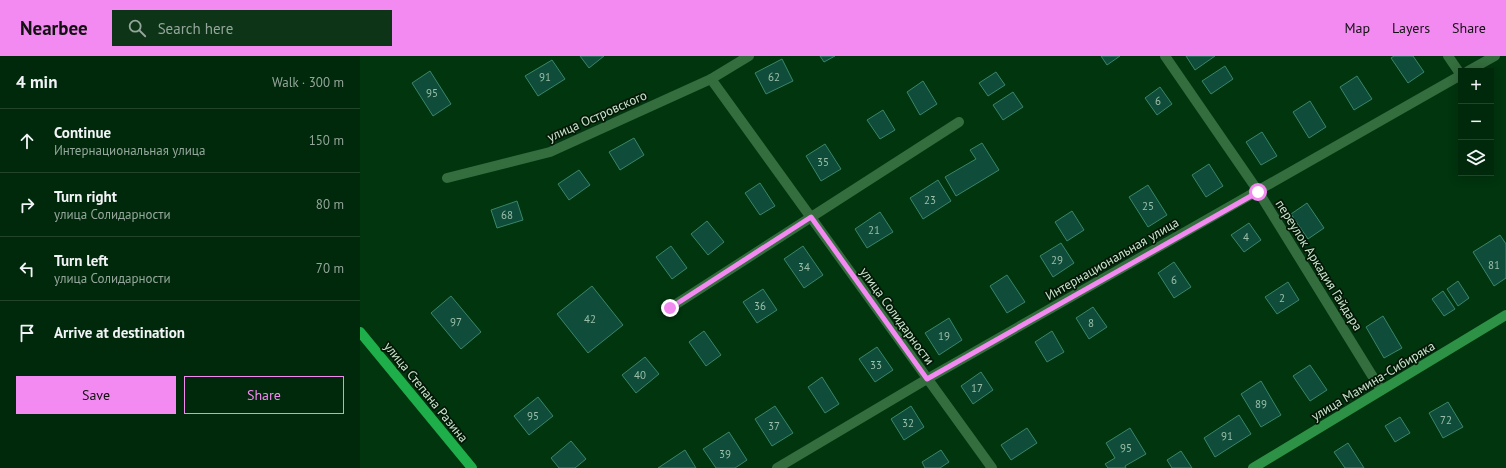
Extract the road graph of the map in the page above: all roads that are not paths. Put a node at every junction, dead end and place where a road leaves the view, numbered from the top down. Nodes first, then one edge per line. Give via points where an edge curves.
1 (749, 56) edge
2 (1165, 56) edge
3 (1448, 56) edge
4 (1495, 56) edge
5 (1473, 68) edge
6 (1458, 71) edge
7 (1458, 77) edge
8 (711, 79) junction
9 (959, 122) dead end
10 (447, 178) dead end
11 (1258, 192) junction
12 (811, 217) junction
13 (670, 308) dead end
14 (1506, 315) edge
15 (360, 332) edge
16 (927, 379) junction
17 (1381, 390) junction
18 (472, 468) edge
19 (778, 468) edge
20 (992, 468) edge
21 (1253, 468) edge

1 - 8 street, улица Островского
2 - 11 street, переулок Аркадия Гайдара
3 - 6 street
4 - 5 street
7 - 11 street, Интернациональная улица
8 - 10 street, улица Островского via 550,152
8 - 12 street, улица Солидарности
9 - 12 street
11 - 16 street, Интернациональная улица
11 - 17 street, переулок Аркадия Гайдара
12 - 13 street
12 - 16 street, улица Солидарности
14 - 17 street, улица Мамина-Сибиряка
15 - 18 main road, улица Степана Разина
16 - 19 street, Интернациональная улица
16 - 20 street, улица Солидарности
17 - 21 street, улица Мамина-Сибиряка

